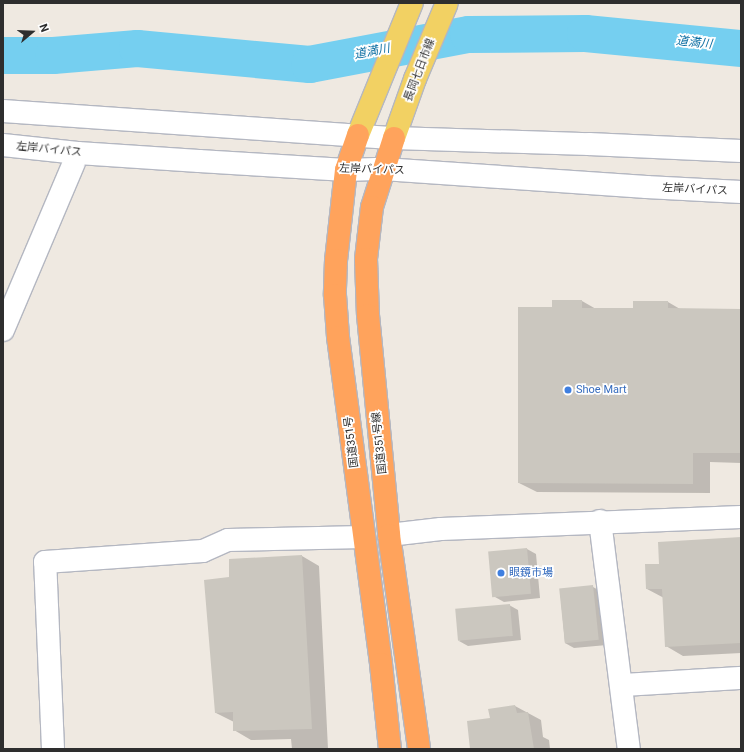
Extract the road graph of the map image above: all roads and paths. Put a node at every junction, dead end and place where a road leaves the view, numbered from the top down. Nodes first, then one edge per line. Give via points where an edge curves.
1 (412, 3) edge
2 (447, 3) edge
3 (3, 111) edge
4 (358, 136) junction
5 (394, 138) junction
6 (3, 145) edge
7 (741, 151) edge
8 (74, 164) dead end
9 (383, 169) junction
10 (346, 170) junction
11 (741, 192) edge
12 (3, 330) edge
13 (741, 517) edge
14 (600, 521) junction
15 (389, 535) junction
16 (364, 537) junction
17 (741, 678) edge
18 (622, 685) junction
19 (53, 749) edge
20 (390, 749) edge
21 (419, 749) edge
22 (629, 749) edge

1 - 4 main road
2 - 5 main road, 長岡七日市線 via 415,78
3 - 4 street
4 - 5 street
4 - 10 highway, 国道351号
5 - 7 street
5 - 9 highway, 国道351号線
6 - 10 street, 左岸バイパス via 78,153
8 - 12 street
9 - 10 street, 左岸バイパス
9 - 11 street, 左岸バイパス
9 - 15 highway, 国道351号線 via 372,207 366,259 368,315
10 - 16 highway, 国道351号 via 336,260 335,295 338,337
13 - 14 street
14 - 15 street via 441,529
14 - 18 street
15 - 21 highway, 国道351号線
16 - 19 street via 228,540 204,551 45,562
16 - 20 highway, 国道351号
17 - 18 street
18 - 22 street

